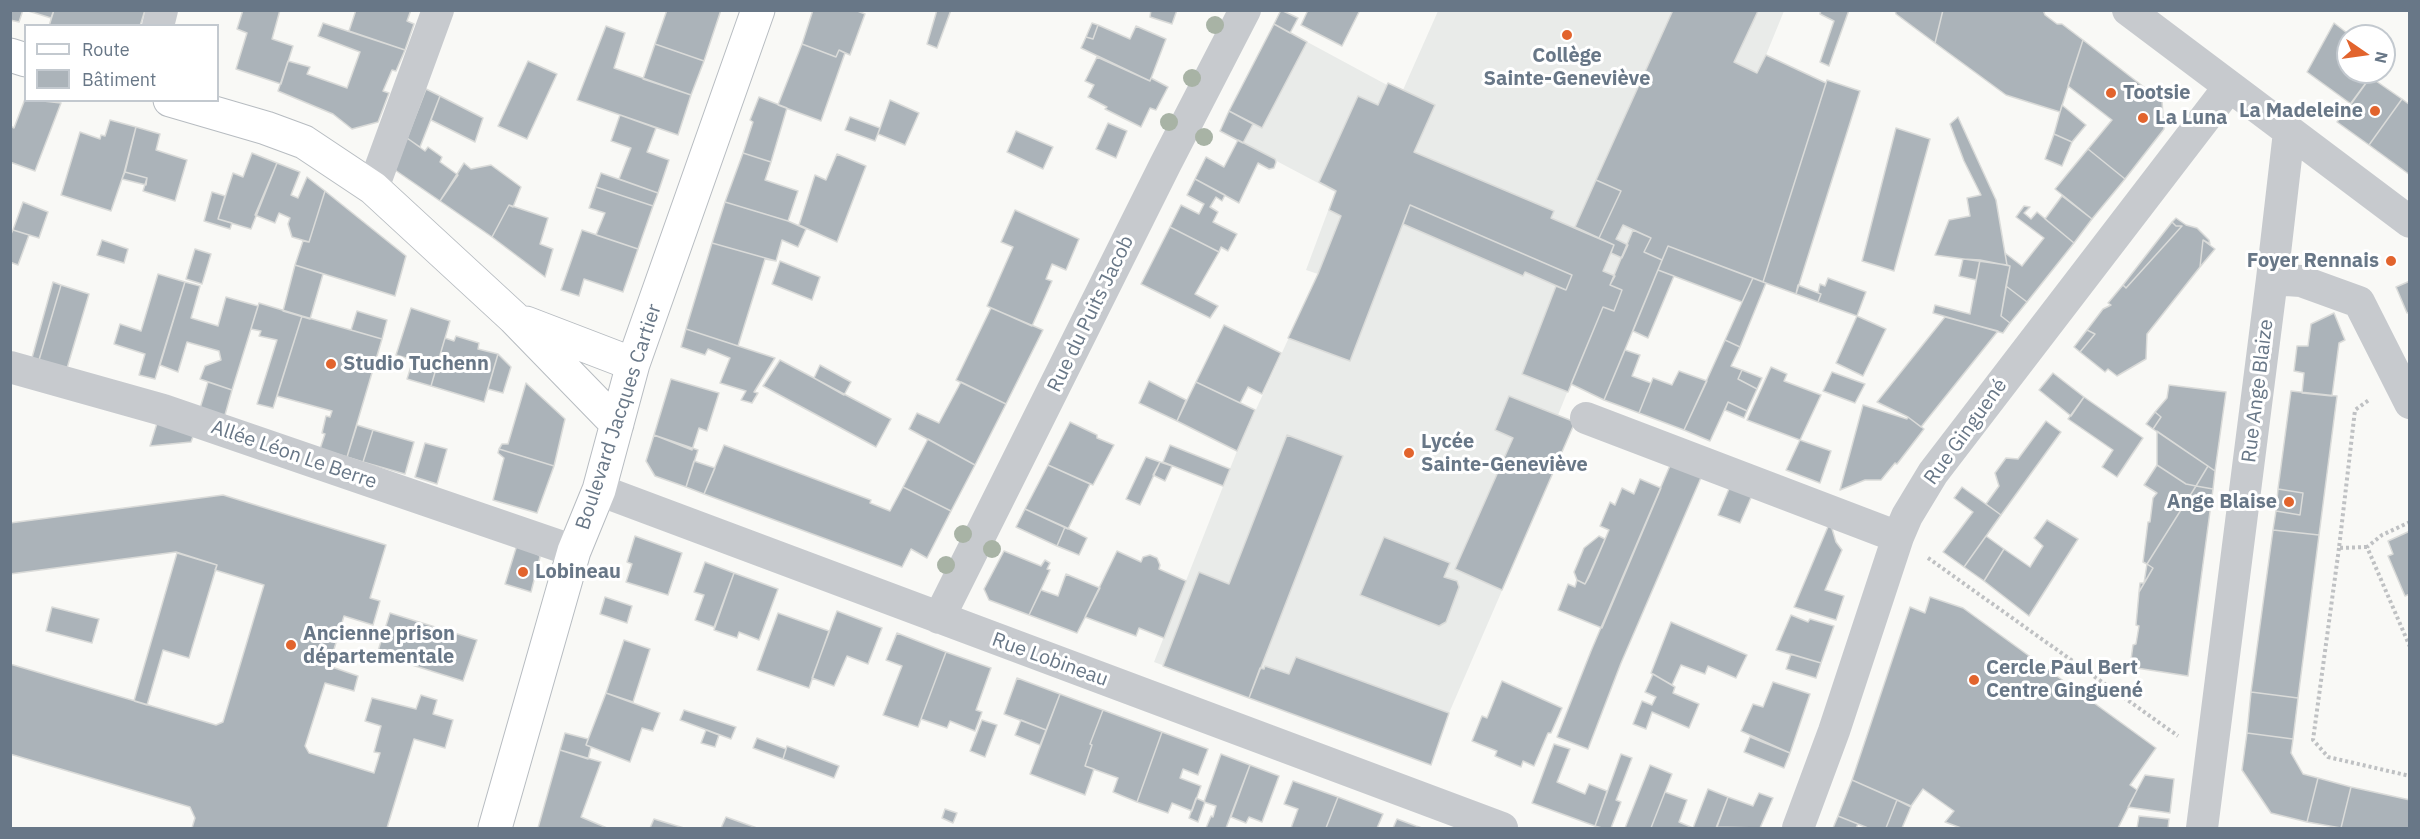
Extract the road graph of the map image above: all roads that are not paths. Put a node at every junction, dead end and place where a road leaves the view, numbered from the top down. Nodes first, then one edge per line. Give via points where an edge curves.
1 (438, 10) edge
2 (758, 10) edge
3 (1245, 10) edge
4 (2128, 10) edge
5 (2229, 87) junction
6 (177, 102) edge
7 (2289, 132) junction
8 (373, 188) junction
9 (2409, 222) edge
10 (2272, 279) junction
11 (514, 318) junction
12 (633, 364) junction
13 (10, 367) edge
14 (2404, 391) edge
15 (1586, 418) dead end
16 (617, 424) junction
17 (599, 490) junction
18 (1898, 537) junction
19 (574, 551) junction
20 (939, 618) junction
21 (495, 828) edge
22 (1502, 828) edge
23 (1798, 828) edge
24 (2202, 828) edge

1 - 8 street
2 - 12 street, Boulevard Jacques Cartier
3 - 20 street, Rue du Puits Jacob
4 - 5 street
5 - 7 street
5 - 18 street, Rue Ginguené via 1933,473
6 - 8 street via 304,142
7 - 9 street
7 - 10 street, Rue Ange Blaize
8 - 11 street
10 - 14 street via 2301,281 2359,302
10 - 24 street, Rue Ange Blaize
11 - 12 street
11 - 16 street
12 - 16 street, Boulevard Jacques Cartier
13 - 19 street, Allée Léon Le Berre via 163,410
15 - 18 street
16 - 17 street, Boulevard Jacques Cartier
17 - 19 street, Boulevard Jacques Cartier
17 - 20 street, Rue Lobineau
18 - 23 street, Rue Ginguené
19 - 21 street, Boulevard Jacques Cartier
20 - 22 street, Rue Lobineau

